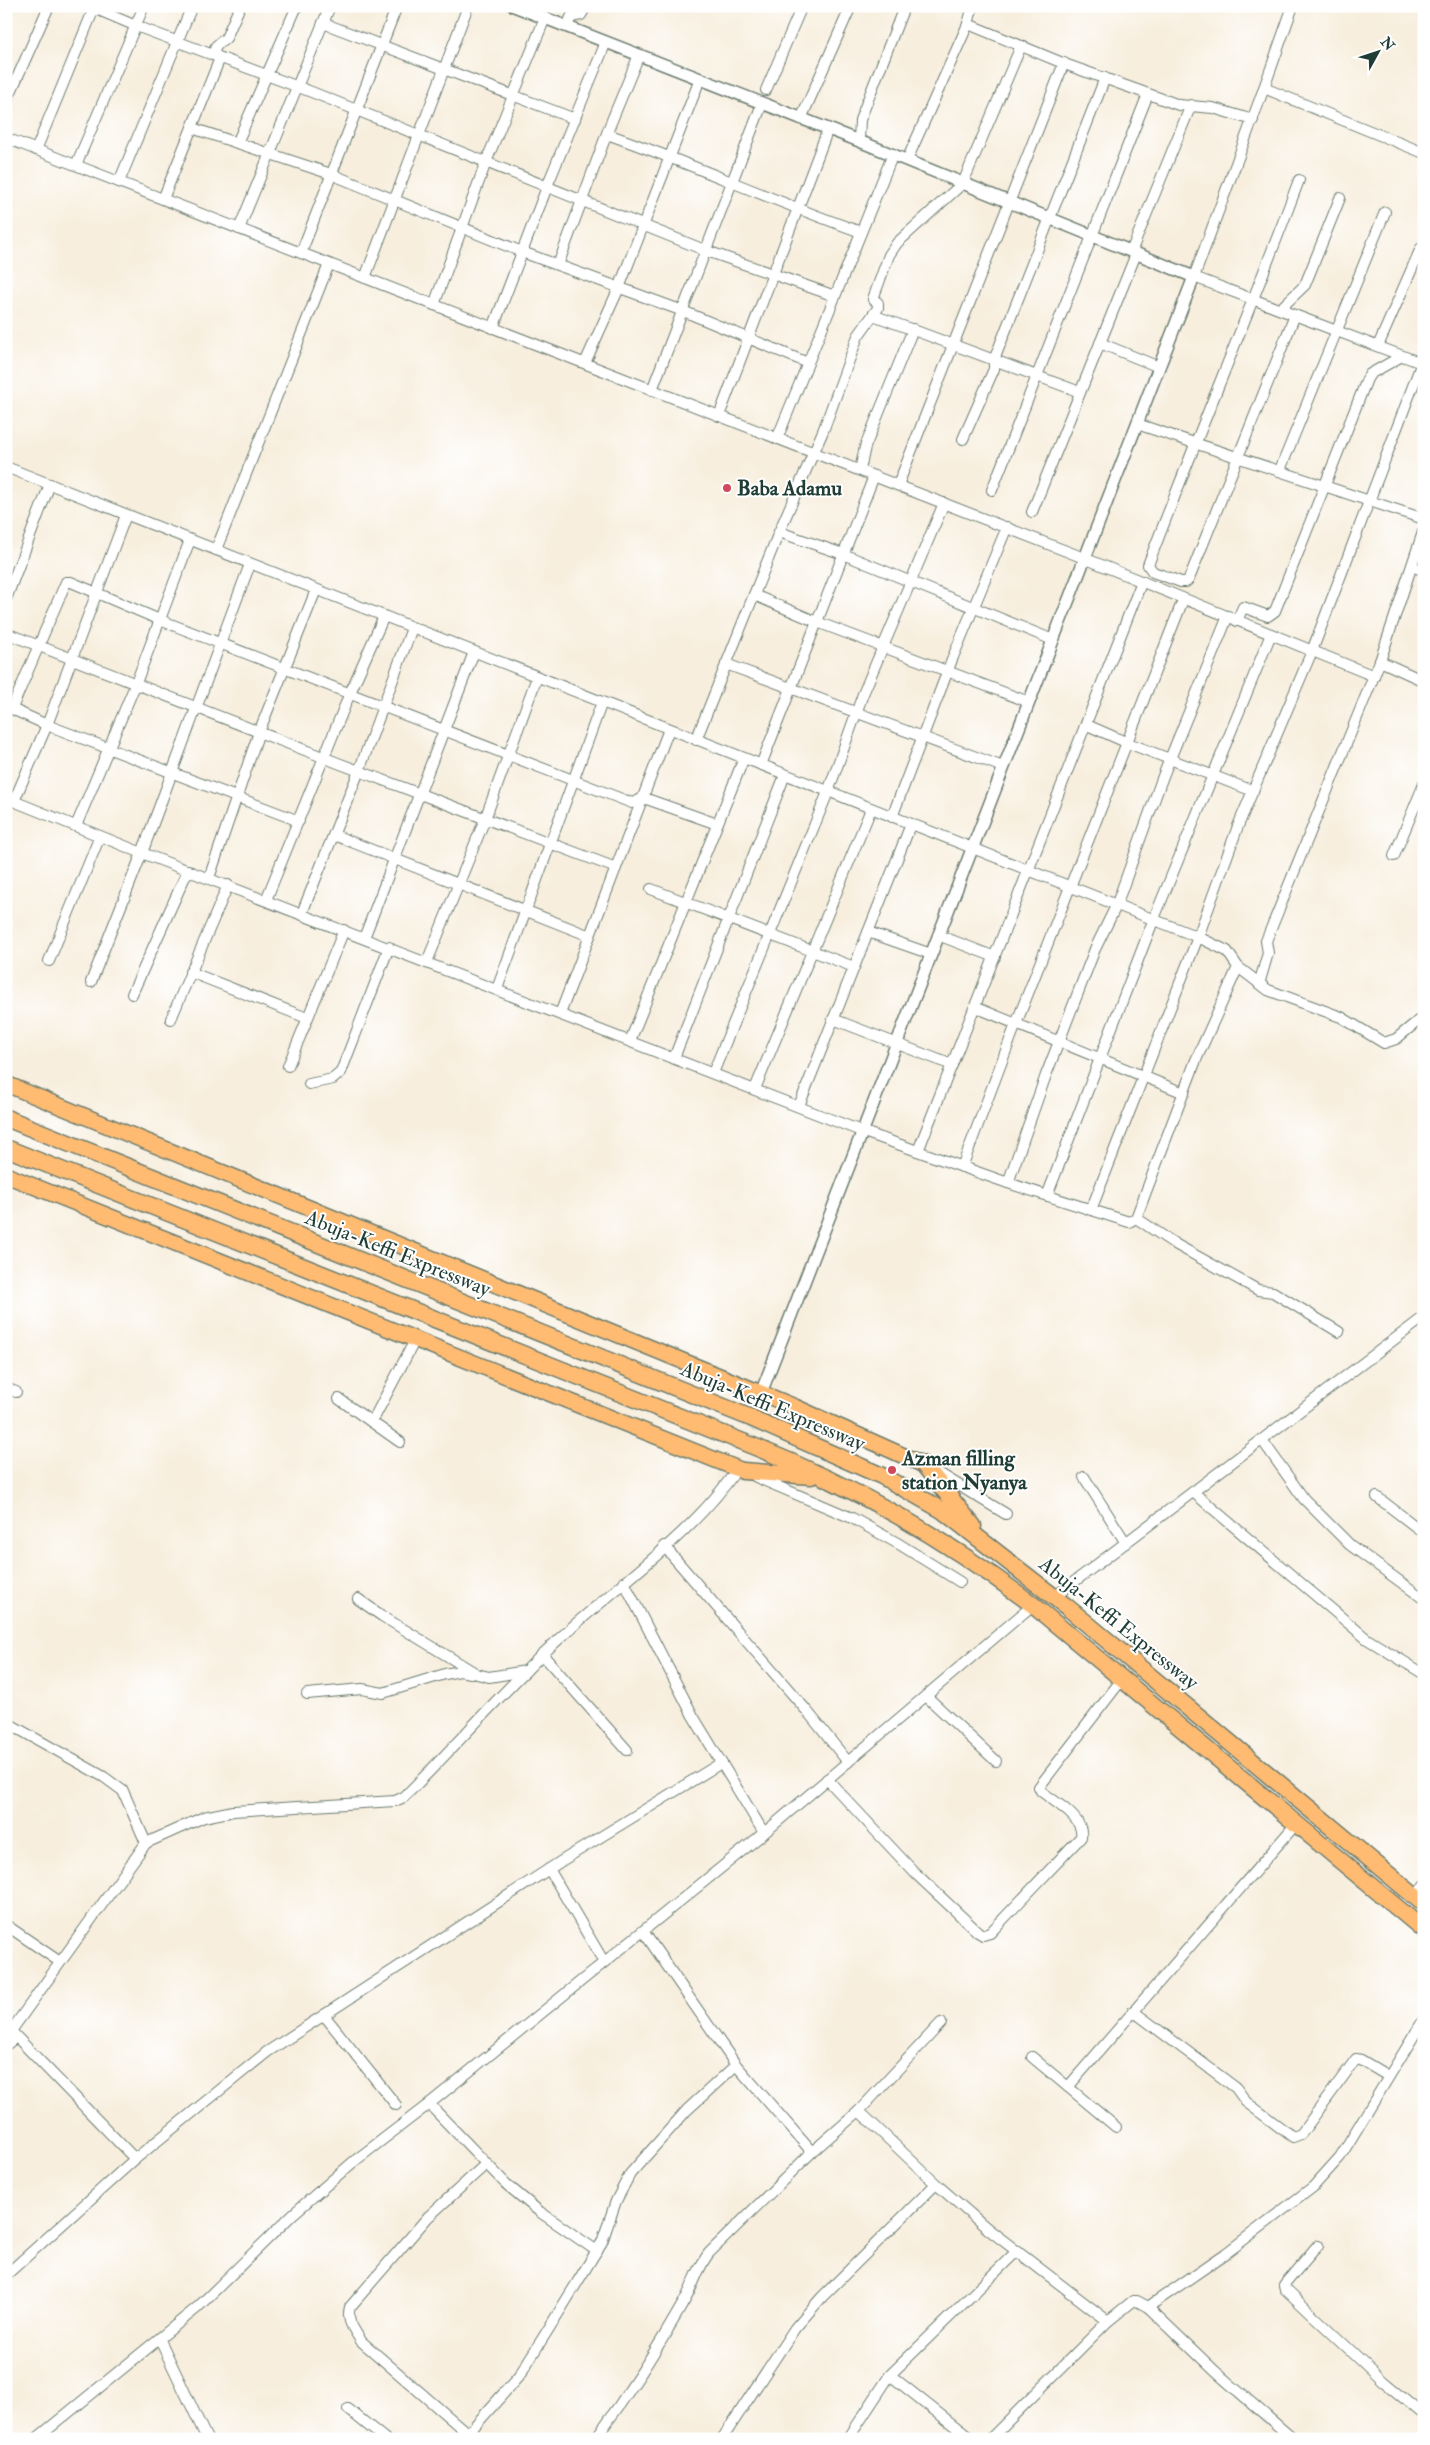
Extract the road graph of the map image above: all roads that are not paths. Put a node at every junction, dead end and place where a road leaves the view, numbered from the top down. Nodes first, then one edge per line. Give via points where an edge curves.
1 (49, 6) edge
2 (144, 6) edge
3 (192, 6) edge
4 (240, 6) edge
5 (297, 6) edge
6 (330, 6) edge
7 (397, 6) edge
8 (468, 6) edge
9 (514, 6) edge
10 (586, 6) edge
11 (802, 6) edge
12 (851, 6) edge
13 (973, 6) edge
14 (1293, 6) edge
15 (93, 7) edge
16 (904, 7) edge
17 (545, 18) junction
18 (323, 23) junction
19 (968, 24) junction
20 (136, 26) junction
21 (567, 27) junction
22 (178, 42) junction
23 (606, 42) junction
24 (380, 45) junction
25 (1021, 46) junction
26 (639, 55) junction
27 (216, 56) junction
28 (1064, 63) junction
29 (445, 70) junction
30 (265, 74) junction
31 (1106, 78) junction
32 (700, 79) junction
33 (296, 86) junction
34 (1264, 88) junction
35 (766, 90) dead end
36 (1148, 94) junction
37 (513, 96) junction
38 (6, 103) edge
39 (762, 104) junction
40 (1191, 105) junction
41 (355, 109) junction
42 (574, 119) junction
43 (801, 119) junction
44 (1253, 120) junction
45 (192, 128) junction
46 (828, 129) junction
47 (607, 134) junction
48 (420, 136) junction
49 (6, 138) edge
50 (859, 141) junction
51 (237, 143) junction
52 (36, 150) junction
53 (1424, 153) edge
54 (269, 154) junction
55 (892, 154) junction
56 (670, 156) junction
57 (907, 160) junction
58 (486, 162) junction
59 (76, 165) junction
60 (331, 174) junction
61 (1299, 180) dead end
62 (119, 182) junction
63 (733, 182) junction
64 (963, 183) junction
65 (547, 185) junction
66 (1340, 198) dead end
67 (163, 199) junction
68 (396, 200) junction
69 (583, 200) junction
70 (1008, 202) junction
71 (798, 210) junction
72 (1385, 212) dead end
73 (1051, 219) junction
74 (644, 225) junction
75 (462, 227) junction
76 (239, 229) junction
77 (861, 232) junction
78 (1091, 236) junction
79 (1420, 248) dead end
80 (707, 250) junction
81 (522, 252) junction
82 (301, 253) junction
83 (1134, 253) junction
84 (329, 264) junction
85 (558, 265) junction
86 (774, 274) junction
87 (1194, 277) junction
88 (366, 278) junction
89 (619, 288) junction
90 (835, 296) junction
91 (1255, 299) junction
92 (434, 305) junction
93 (1280, 309) junction
94 (683, 311) junction
95 (1295, 314) junction
96 (873, 315) junction
97 (493, 328) junction
98 (913, 329) junction
99 (1338, 331) junction
100 (750, 339) junction
101 (953, 343) junction
102 (1100, 343) junction
103 (1378, 346) junction
104 (1402, 356) junction
105 (994, 360) junction
106 (1423, 361) edge
107 (585, 363) junction
108 (808, 363) junction
109 (1159, 367) junction
110 (1038, 376) junction
111 (652, 390) junction
112 (1080, 392) junction
113 (719, 416) junction
114 (1137, 424) junction
115 (777, 439) junction
116 (963, 439) dead end
117 (1194, 442) junction
118 (812, 452) junction
119 (1238, 457) junction
120 (6, 467) edge
121 (860, 470) junction
122 (1280, 470) junction
123 (874, 476) junction
124 (50, 484) junction
125 (898, 485) junction
126 (1326, 485) junction
127 (992, 490) dead end
128 (1370, 500) junction
129 (944, 503) junction
130 (1032, 512) dead end
131 (126, 515) junction
132 (1424, 519) edge
133 (1007, 527) junction
134 (1424, 529) edge
135 (779, 532) junction
136 (190, 540) junction
137 (216, 550) junction
138 (843, 554) junction
139 (1084, 558) junction
140 (250, 564) junction
141 (1412, 566) junction
142 (1424, 572) edge
143 (1142, 581) junction
144 (911, 582) junction
145 (316, 590) junction
146 (97, 593) junction
147 (754, 595) junction
148 (6, 600) edge
149 (1183, 600) junction
150 (973, 608) junction
151 (384, 616) junction
152 (1232, 618) junction
153 (160, 620) junction
154 (817, 622) junction
155 (412, 628) junction
156 (6, 633) edge
157 (1271, 634) junction
158 (1052, 640) junction
159 (222, 642) junction
160 (38, 645) junction
161 (884, 646) junction
162 (1312, 651) junction
163 (474, 652) junction
164 (73, 658) junction
165 (1380, 661) junction
166 (726, 664) junction
167 (285, 667) junction
168 (947, 672) junction
169 (1374, 676) junction
170 (537, 677) junction
171 (1424, 681) edge
172 (136, 683) junction
173 (792, 687) junction
174 (350, 693) junction
175 (602, 702) junction
176 (1029, 702) junction
177 (383, 707) junction
178 (197, 708) junction
179 (856, 713) junction
180 (47, 725) junction
181 (1087, 725) junction
182 (669, 729) junction
183 (443, 731) junction
184 (259, 732) junction
185 (922, 737) junction
186 (696, 740) junction
187 (1128, 743) junction
188 (108, 748) junction
189 (508, 756) junction
190 (325, 758) junction
191 (744, 758) junction
192 (1170, 759) junction
193 (761, 765) junction
194 (1003, 767) junction
195 (359, 771) junction
196 (173, 772) junction
197 (785, 775) junction
198 (1213, 776) junction
199 (573, 780) junction
200 (1424, 784) edge
201 (1253, 791) junction
202 (828, 792) junction
203 (418, 794) junction
204 (237, 797) junction
205 (644, 798) junction
206 (10, 799) edge
207 (871, 809) junction
208 (892, 817) junction
209 (485, 819) junction
210 (299, 820) junction
211 (717, 824) junction
212 (911, 824) junction
213 (76, 826) junction
214 (334, 835) junction
215 (100, 836) junction
216 (550, 843) junction
217 (972, 849) junction
218 (142, 853) junction
219 (1394, 856) dead end
220 (394, 860) junction
221 (616, 868) junction
222 (188, 870) junction
223 (1029, 872) junction
224 (209, 878) junction
225 (458, 884) junction
226 (228, 885) junction
227 (1070, 888) junction
228 (651, 889) dead end
229 (266, 900) junction
230 (686, 902) junction
231 (1116, 906) junction
232 (526, 910) junction
233 (302, 914) junction
234 (728, 918) junction
235 (1153, 921) junction
236 (344, 930) junction
237 (868, 932) junction
238 (770, 934) junction
239 (590, 936) junction
240 (938, 936) junction
241 (1198, 937) junction
242 (364, 938) junction
243 (388, 947) junction
244 (812, 952) junction
245 (931, 954) junction
246 (995, 958) junction
247 (48, 961) dead end
248 (427, 962) junction
249 (854, 967) junction
250 (1238, 968) junction
251 (190, 972) junction
252 (91, 982) dead end
253 (1259, 984) junction
254 (497, 989) junction
255 (132, 994) dead end
256 (975, 1007) junction
257 (560, 1014) junction
258 (1424, 1016) edge
259 (308, 1018) junction
260 (170, 1019) dead end
261 (833, 1019) junction
262 (1016, 1024) junction
263 (630, 1041) junction
264 (896, 1043) junction
265 (1059, 1043) junction
266 (674, 1058) junction
267 (1100, 1060) junction
268 (952, 1065) junction
269 (288, 1066) dead end
270 (713, 1073) junction
271 (1144, 1077) junction
272 (6, 1084) edge
273 (309, 1084) dead end
274 (755, 1089) junction
275 (1184, 1093) junction
276 (799, 1106) junction
277 (6, 1118) edge
278 (861, 1130) junction
279 (6, 1148) edge
280 (918, 1151) junction
281 (962, 1167) junction
282 (6, 1175) edge
283 (1008, 1183) junction
284 (1047, 1196) junction
285 (1090, 1210) junction
286 (1136, 1218) junction
287 (1424, 1317) edge
288 (1339, 1332) dead end
289 (415, 1340) junction
290 (761, 1393) junction
291 (339, 1399) dead end
292 (372, 1422) junction
293 (1262, 1440) junction
294 (400, 1442) dead end
295 (924, 1465) junction
296 (740, 1470) junction
297 (1084, 1477) dead end
298 (834, 1481) junction
299 (1193, 1492) junction
300 (1377, 1497) dead end
301 (1006, 1514) dead end
302 (1424, 1533) edge
303 (984, 1540) junction
304 (1126, 1543) junction
305 (664, 1546) junction
306 (624, 1582) junction
307 (960, 1582) dead end
308 (1054, 1596) junction
309 (358, 1599) dead end
310 (1424, 1599) edge
311 (1033, 1605) junction
312 (542, 1654) junction
313 (526, 1671) junction
314 (477, 1674) junction
315 (1424, 1674) edge
316 (1123, 1678) junction
317 (307, 1694) dead end
318 (926, 1696) junction
319 (6, 1722) edge
320 (627, 1750) dead end
321 (848, 1762) junction
322 (996, 1762) dead end
323 (722, 1763) junction
324 (827, 1780) junction
325 (1296, 1824) junction
326 (764, 1833) junction
327 (146, 1843) junction
328 (549, 1869) junction
329 (1421, 1895) edge
330 (6, 1925) edge
331 (1424, 1930) edge
332 (642, 1931) junction
333 (60, 1962) junction
334 (604, 1962) junction
335 (1133, 2011) junction
336 (324, 2015) junction
337 (1424, 2019) edge
338 (941, 2023) dead end
339 (11, 2032) edge
340 (6, 2045) edge
341 (1032, 2057) dead end
342 (736, 2065) junction
343 (1388, 2076) junction
344 (1068, 2087) junction
345 (429, 2104) junction
346 (396, 2105) dead end
347 (859, 2111) junction
348 (1116, 2127) dead end
349 (812, 2152) junction
350 (135, 2159) junction
351 (486, 2164) junction
352 (936, 2184) junction
353 (1318, 2245) dead end
354 (1017, 2250) junction
355 (596, 2251) junction
356 (6, 2275) edge
357 (1148, 2307) junction
358 (1108, 2321) junction
359 (160, 2340) junction
360 (890, 2375) junction
361 (348, 2409) dead end
362 (1424, 2415) edge
363 (468, 2437) edge
364 (37, 2438) edge
365 (207, 2439) edge
366 (385, 2439) edge
367 (595, 2439) edge
368 (722, 2439) edge
369 (848, 2439) edge
370 (971, 2439) edge
371 (990, 2439) edge
372 (1293, 2439) edge

1 - 38 street
2 - 20 street
3 - 22 street
4 - 27 street via 226,38 216,46
5 - 30 street
6 - 18 street
7 - 24 street
8 - 29 street
9 - 17 street
10 - 21 street via 581,15 571,17
11 - 35 street
12 - 43 street
13 - 19 street
14 - 34 street
15 - 20 street
15 - 52 street
16 - 50 street via 860,120
17 - 21 street
17 - 37 street
18 - 24 street
18 - 33 street
19 - 25 street
19 - 57 street
20 - 22 street
20 - 59 street
21 - 23 street
22 - 27 street
22 - 62 street
23 - 26 street
23 - 42 street
24 - 29 street
24 - 41 street
25 - 28 street
25 - 64 street
26 - 32 street
26 - 47 street
27 - 30 street
27 - 45 street
28 - 31 street
28 - 70 street
29 - 37 street
29 - 48 street
30 - 33 street
30 - 51 street
31 - 36 street
31 - 73 street
32 - 39 street
32 - 56 street
33 - 41 street
33 - 54 street
34 - 44 street
34 - 53 street
36 - 40 street via 1179,105
36 - 78 street
37 - 42 street
37 - 58 street
39 - 43 street
39 - 63 street
40 - 44 street
40 - 83 street
41 - 48 street
41 - 60 street
42 - 65 street
43 - 46 street
44 - 87 street
45 - 51 street
45 - 67 street
46 - 50 street
46 - 71 street
47 - 56 street
47 - 69 street
48 - 58 street
48 - 68 street
49 - 52 street
50 - 55 street
51 - 54 street
52 - 59 street
54 - 60 street
54 - 76 street
55 - 57 street
55 - 77 street
56 - 63 street
56 - 74 street
57 - 64 street
58 - 65 street
58 - 75 street
59 - 62 street
60 - 68 street
60 - 82 street
61 - 91 street
62 - 67 street
63 - 71 street
63 - 80 street
64 - 70 street
64 - 96 street via 897,243 889,255 873,299 878,303
65 - 69 street
65 - 81 street
66 - 93 street via 1305,285
67 - 76 street
68 - 75 street
68 - 88 street
69 - 74 street
69 - 85 street
70 - 73 street
70 - 101 street
71 - 77 street
71 - 86 street
72 - 99 street
73 - 78 street
73 - 105 street
74 - 80 street
74 - 89 street
75 - 81 street
75 - 92 street
76 - 82 street
77 - 90 street
78 - 83 street
78 - 110 street
79 - 103 street
80 - 86 street
80 - 94 street
81 - 85 street
81 - 97 street
82 - 84 street
83 - 87 street
83 - 102 street
84 - 88 street
84 - 137 street
85 - 89 street
86 - 90 street
86 - 100 street
87 - 91 street
87 - 109 street
88 - 92 street
89 - 94 street
89 - 107 street
90 - 108 street
91 - 93 street
91 - 117 street
92 - 97 street
93 - 95 street
94 - 100 street
94 - 111 street
95 - 99 street
95 - 119 street
96 - 98 street
96 - 118 street via 858,336
97 - 107 street
98 - 101 street
98 - 121 street via 865,447
99 - 103 street
99 - 122 street
100 - 108 street
100 - 113 street
101 - 105 street
101 - 125 street
102 - 109 street
102 - 112 street
103 - 104 street
104 - 106 street
104 - 126 street via 1370,374 1367,379
105 - 110 street
105 - 116 street via 994,369
106 - 128 street
107 - 111 street
108 - 115 street
109 - 114 street
110 - 112 street
110 - 127 street
111 - 113 street
112 - 130 street
113 - 115 street
114 - 117 street
114 - 139 street
115 - 118 street
117 - 119 street
117 - 119 street via 1148,565 1153,572 1181,582 1189,579
118 - 121 street
118 - 135 street
119 - 122 street
120 - 124 street
121 - 123 street
122 - 126 street
123 - 125 street
123 - 138 street
124 - 131 street
124 - 148 street
125 - 129 street
126 - 128 street
126 - 152 street via 1272,615 1243,607
128 - 132 street
128 - 162 street
129 - 133 street
129 - 144 street
131 - 136 street
131 - 146 street
133 - 139 street
133 - 150 street
134 - 141 street
135 - 138 street
135 - 147 street
136 - 137 street
136 - 153 street
137 - 140 street
138 - 144 street
138 - 154 street
139 - 143 street
139 - 158 street
140 - 145 street
140 - 159 street
141 - 142 street
141 - 165 street
143 - 149 street
143 - 181 street
144 - 150 street
144 - 161 street
145 - 151 street
145 - 167 street
146 - 153 street
146 - 160 street via 66,582
146 - 164 street
147 - 154 street
147 - 166 street
149 - 152 street
149 - 187 street
150 - 158 street
150 - 168 street
151 - 155 street
151 - 174 street
152 - 157 street
152 - 192 street
153 - 159 street
153 - 172 street
154 - 161 street
154 - 173 street
155 - 163 street
155 - 177 street
156 - 160 street
157 - 162 street
157 - 198 street
158 - 176 street
159 - 167 street
159 - 178 street
160 - 164 street
160 - 180 street via 12,708 16,713
161 - 168 street
161 - 179 street
162 - 169 street
162 - 201 street
163 - 170 street
163 - 183 street
164 - 172 street
164 - 180 street
165 - 169 street
165 - 171 street
166 - 173 street
166 - 186 street
167 - 174 street
167 - 184 street
168 - 176 street
168 - 185 street
169 - 253 street via 1266,941 1266,966
170 - 175 street
170 - 189 street
172 - 178 street
172 - 188 street
173 - 179 street
173 - 193 street
174 - 177 street
174 - 190 street
175 - 182 street
175 - 199 street
176 - 194 street
177 - 183 street
177 - 195 street
178 - 184 street
178 - 196 street
179 - 185 street
179 - 202 street
180 - 188 street
180 - 206 street
181 - 187 street
181 - 223 street
182 - 186 street
182 - 205 street
183 - 189 street
183 - 203 street
184 - 190 street
184 - 204 street
185 - 194 street
185 - 208 street
186 - 191 street
187 - 192 street
187 - 227 street
188 - 196 street
188 - 213 street
189 - 199 street
189 - 209 street
190 - 195 street
190 - 210 street
191 - 193 street
191 - 211 street
192 - 198 street
192 - 231 street
193 - 197 street
194 - 217 street
195 - 203 street
195 - 214 street
196 - 204 street
196 - 218 street
197 - 202 street
197 - 234 street
198 - 201 street
198 - 235 street
199 - 205 street via 632,802
199 - 216 street
200 - 219 street
201 - 241 street
202 - 207 street
202 - 238 street
203 - 209 street
203 - 220 street
204 - 210 street
204 - 224 street
205 - 211 street
205 - 221 street
206 - 213 street
207 - 208 street
207 - 244 street
208 - 212 street
209 - 216 street
209 - 225 street
210 - 229 street
211 - 230 street
212 - 217 street
212 - 237 street
213 - 215 street
214 - 220 street
214 - 233 street
215 - 218 street
215 - 247 street
216 - 221 street
216 - 232 street
217 - 223 street
217 - 240 street
218 - 222 street
218 - 252 street
220 - 225 street
220 - 242 street
221 - 239 street
222 - 224 street
222 - 255 street
223 - 227 street
223 - 246 street
224 - 226 street
225 - 232 street
225 - 248 street
226 - 229 street
226 - 251 street
227 - 231 street
227 - 262 street
228 - 230 street
229 - 233 street
230 - 234 street
230 - 263 street
231 - 235 street
231 - 265 street via 1095,949
232 - 239 street
232 - 254 street
233 - 236 street
234 - 238 street
234 - 266 street
235 - 241 street
235 - 267 street
236 - 242 street
236 - 259 street
237 - 245 street
237 - 249 street
238 - 244 street
238 - 270 street
239 - 257 street
240 - 245 street
240 - 246 street
241 - 250 street via 1227,951
241 - 271 street
242 - 243 street
243 - 248 street
243 - 273 street via 341,1072 337,1077
244 - 249 street
244 - 274 street
245 - 264 street
246 - 256 street
248 - 254 street
249 - 261 street
250 - 253 street
250 - 275 street
251 - 259 street
251 - 260 street
253 - 258 street via 1341,1017 1384,1043 1396,1039
254 - 257 street
256 - 262 street
256 - 268 street
257 - 263 street
259 - 269 street
261 - 264 street
261 - 276 street
262 - 265 street
262 - 281 street
263 - 266 street
264 - 268 street
264 - 278 street
265 - 267 street
265 - 283 street
266 - 270 street
267 - 271 street
267 - 284 street
268 - 280 street
270 - 274 street
271 - 275 street
271 - 285 street
272 - 290 main road, Abuja-Keffi Expressway
274 - 276 street
275 - 286 street
276 - 278 street
277 - 303 highway, Abuja-Keffi Expressway via 833,1453 906,1488
278 - 280 street
278 - 290 street
279 - 298 highway, Abuja-Keffi Expressway via 744,1442
280 - 281 street
281 - 283 street
282 - 289 main road
283 - 284 street
284 - 285 street
285 - 286 street via 1129,1222
286 - 288 street via 1175,1244 1258,1290 1273,1292
287 - 293 street
289 - 292 street
289 - 296 main road
290 - 295 main road, Abuja-Keffi Expressway
291 - 292 street
292 - 294 street
293 - 299 street
293 - 310 street via 1304,1499 1350,1545
295 - 301 street
295 - 303 highway
296 - 298 highway
296 - 305 street
296 - 307 street via 852,1518
297 - 304 street
298 - 311 highway, Abuja-Keffi Expressway via 916,1524
299 - 304 street
299 - 315 street via 1367,1639
300 - 302 street
303 - 308 highway, Abuja-Keffi Expressway
304 - 308 street
305 - 306 street
305 - 321 street via 808,1711
306 - 312 street
306 - 323 street via 679,1690
308 - 329 highway, Abuja-Keffi Expressway
309 - 314 street
311 - 316 highway, Abuja-Keffi Expressway
311 - 318 street
312 - 313 street
312 - 320 street
313 - 314 street via 489,1677
313 - 327 street via 404,1797 395,1801 233,1812 204,1817
314 - 317 street via 460,1671 384,1693 362,1689
316 - 324 street via 1039,1787 1078,1822 1081,1837 990,1933 983,1935 978,1932 915,1873
316 - 325 highway, Abuja-Keffi Expressway
318 - 321 street
318 - 322 street
319 - 327 street via 123,1791
321 - 324 street
323 - 326 street
323 - 328 street
324 - 326 street
325 - 331 highway, Abuja-Keffi Expressway
325 - 335 street
326 - 332 street
327 - 333 street
328 - 334 street
328 - 336 street
330 - 333 street
332 - 334 street
332 - 342 street
333 - 339 street
334 - 345 street
335 - 343 street via 1236,2088 1246,2102 1293,2137 1301,2134 1356,2059
335 - 344 street
336 - 346 street
336 - 350 street via 268,2052
337 - 343 street
338 - 347 street
339 - 340 street
339 - 350 street
341 - 344 street
342 - 349 street
342 - 355 street via 687,2110 630,2174
343 - 357 street via 1340,2157 1313,2187
344 - 348 street
345 - 351 street
345 - 359 street via 352,2163 293,2214
347 - 349 street
347 - 352 street
349 - 367 street via 745,2216 701,2264 686,2299
350 - 356 street
351 - 355 street via 540,2212
351 - 363 street via 428,2217 350,2307 348,2314 349,2322 361,2341
352 - 354 street
352 - 368 street via 795,2328
353 - 362 street via 1284,2286 1285,2289 1382,2381
354 - 358 street
354 - 360 street
355 - 363 street via 519,2376
357 - 358 street via 1133,2301
357 - 372 street
358 - 371 street
359 - 364 street
359 - 365 street
360 - 369 street
360 - 370 street
361 - 366 street

